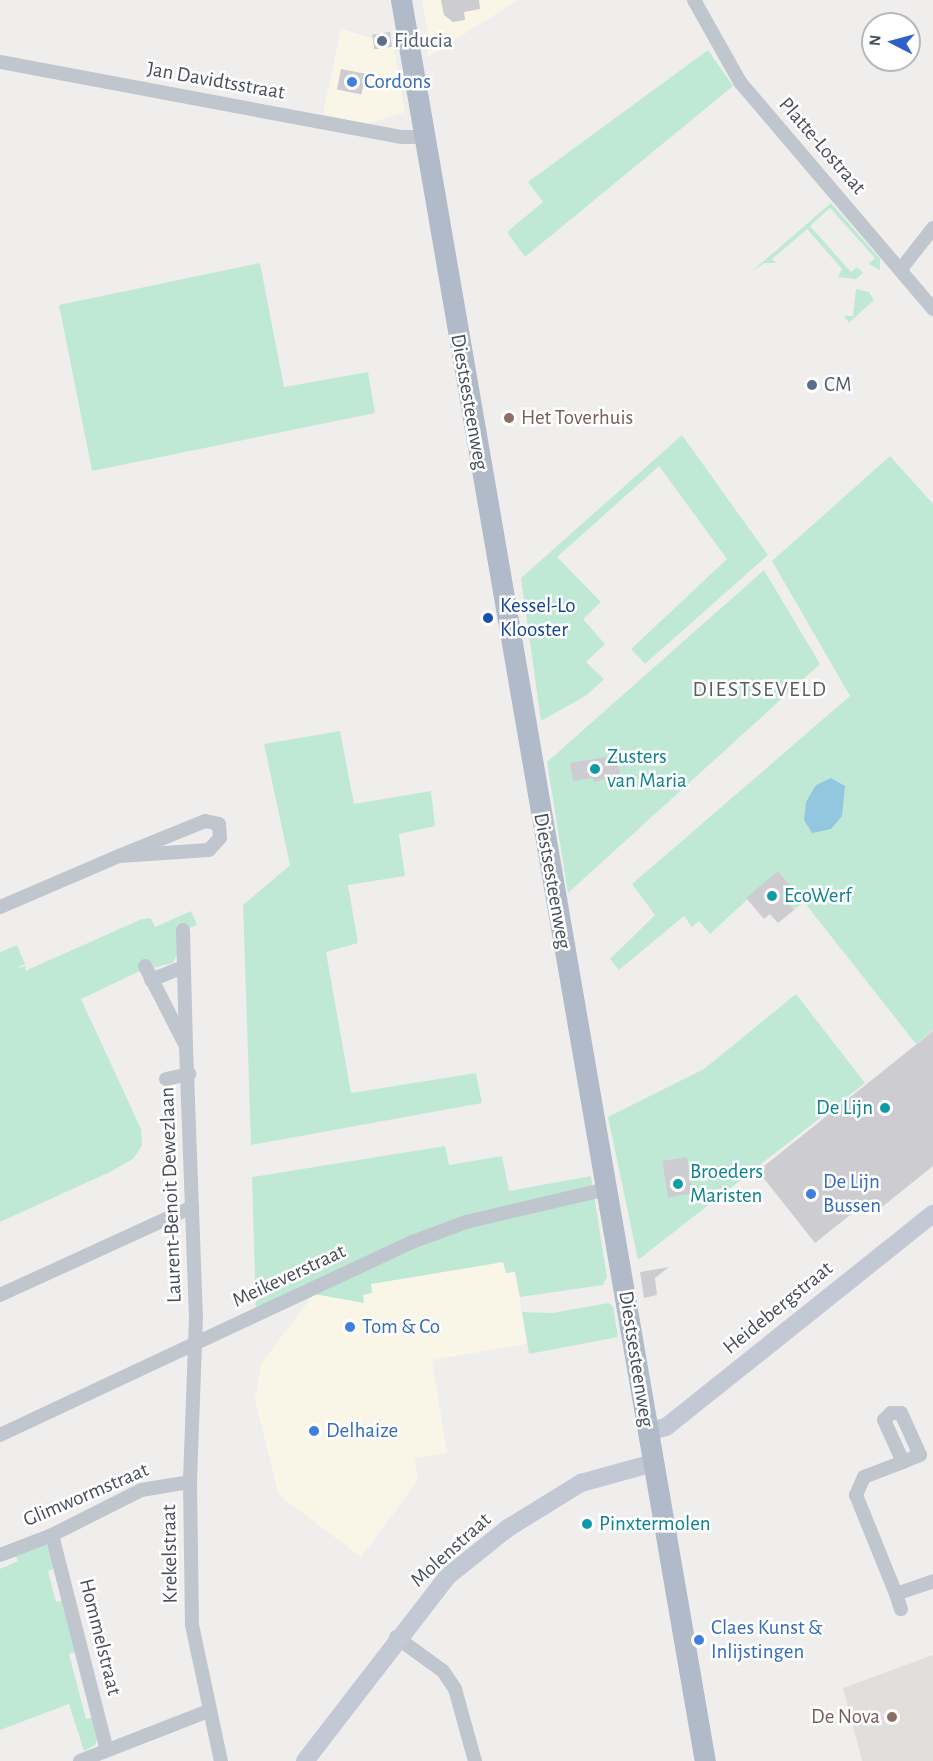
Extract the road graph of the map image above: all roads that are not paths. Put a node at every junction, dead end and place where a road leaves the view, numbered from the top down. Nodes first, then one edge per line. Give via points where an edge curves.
1 (401, 0) edge
2 (694, 0) edge
3 (0, 62) edge
4 (424, 136) junction
5 (933, 228) edge
6 (901, 269) junction
7 (933, 309) edge
8 (185, 830) junction
9 (188, 851) junction
10 (119, 856) junction
11 (0, 908) edge
12 (183, 930) dead end
13 (145, 966) dead end
14 (184, 967) junction
15 (151, 980) junction
16 (186, 1046) junction
17 (189, 1074) junction
18 (166, 1079) dead end
19 (607, 1190) junction
20 (192, 1207) junction
21 (933, 1214) edge
22 (0, 1295) edge
23 (196, 1343) junction
24 (648, 1432) junction
25 (0, 1435) edge
26 (903, 1462) dead end
27 (653, 1463) junction
28 (190, 1482) junction
29 (52, 1535) junction
30 (0, 1555) edge
31 (933, 1581) edge
32 (896, 1594) junction
33 (901, 1609) dead end
34 (396, 1637) junction
35 (208, 1711) junction
36 (107, 1750) junction
37 (80, 1761) edge
38 (221, 1761) edge
39 (304, 1761) edge
40 (475, 1761) edge
41 (705, 1761) edge

1 - 4 main road, Diestsesteenweg
2 - 6 street, Platte-Lostraat via 740,82
3 - 4 street, Jan Davidtsstraat via 402,137
4 - 19 main road, Diestsesteenweg
5 - 6 street
6 - 7 street, Platte-Lostraat
8 - 9 street
8 - 9 street via 214,820 220,830 211,848
8 - 10 street
9 - 10 street
10 - 11 street
12 - 14 street, Laurent-Benoit Dewezlaan
13 - 15 street, Laurent-Benoit Dewezlaan
14 - 15 street
14 - 16 street, Laurent-Benoit Dewezlaan
15 - 16 street, Laurent-Benoit Dewezlaan
16 - 17 street, Laurent-Benoit Dewezlaan
17 - 18 street
17 - 20 street, Laurent-Benoit Dewezlaan
19 - 23 street, Meikeverstraat via 466,1222
19 - 24 main road, Diestsesteenweg
20 - 22 street
20 - 23 street, Laurent-Benoit Dewezlaan
21 - 24 street, Heidebergstraat via 666,1427
23 - 25 street, Meikeverstraat
23 - 28 street, Krekelstraat
24 - 27 main road, Diestsesteenweg
26 - 32 street via 864,1478 856,1495
27 - 34 street, Molenstraat via 581,1483 516,1522 448,1576
27 - 41 main road, Diestsesteenweg
28 - 29 street, Glimwormstraat via 141,1490
28 - 35 street, Krekelstraat via 192,1625
29 - 30 street, Glimwormstraat
29 - 36 street, Hommelstraat
31 - 32 street
32 - 33 street
34 - 39 street, Molenstraat
34 - 40 street via 443,1671 455,1689
35 - 36 street
35 - 38 street, Krekelstraat
36 - 37 street

